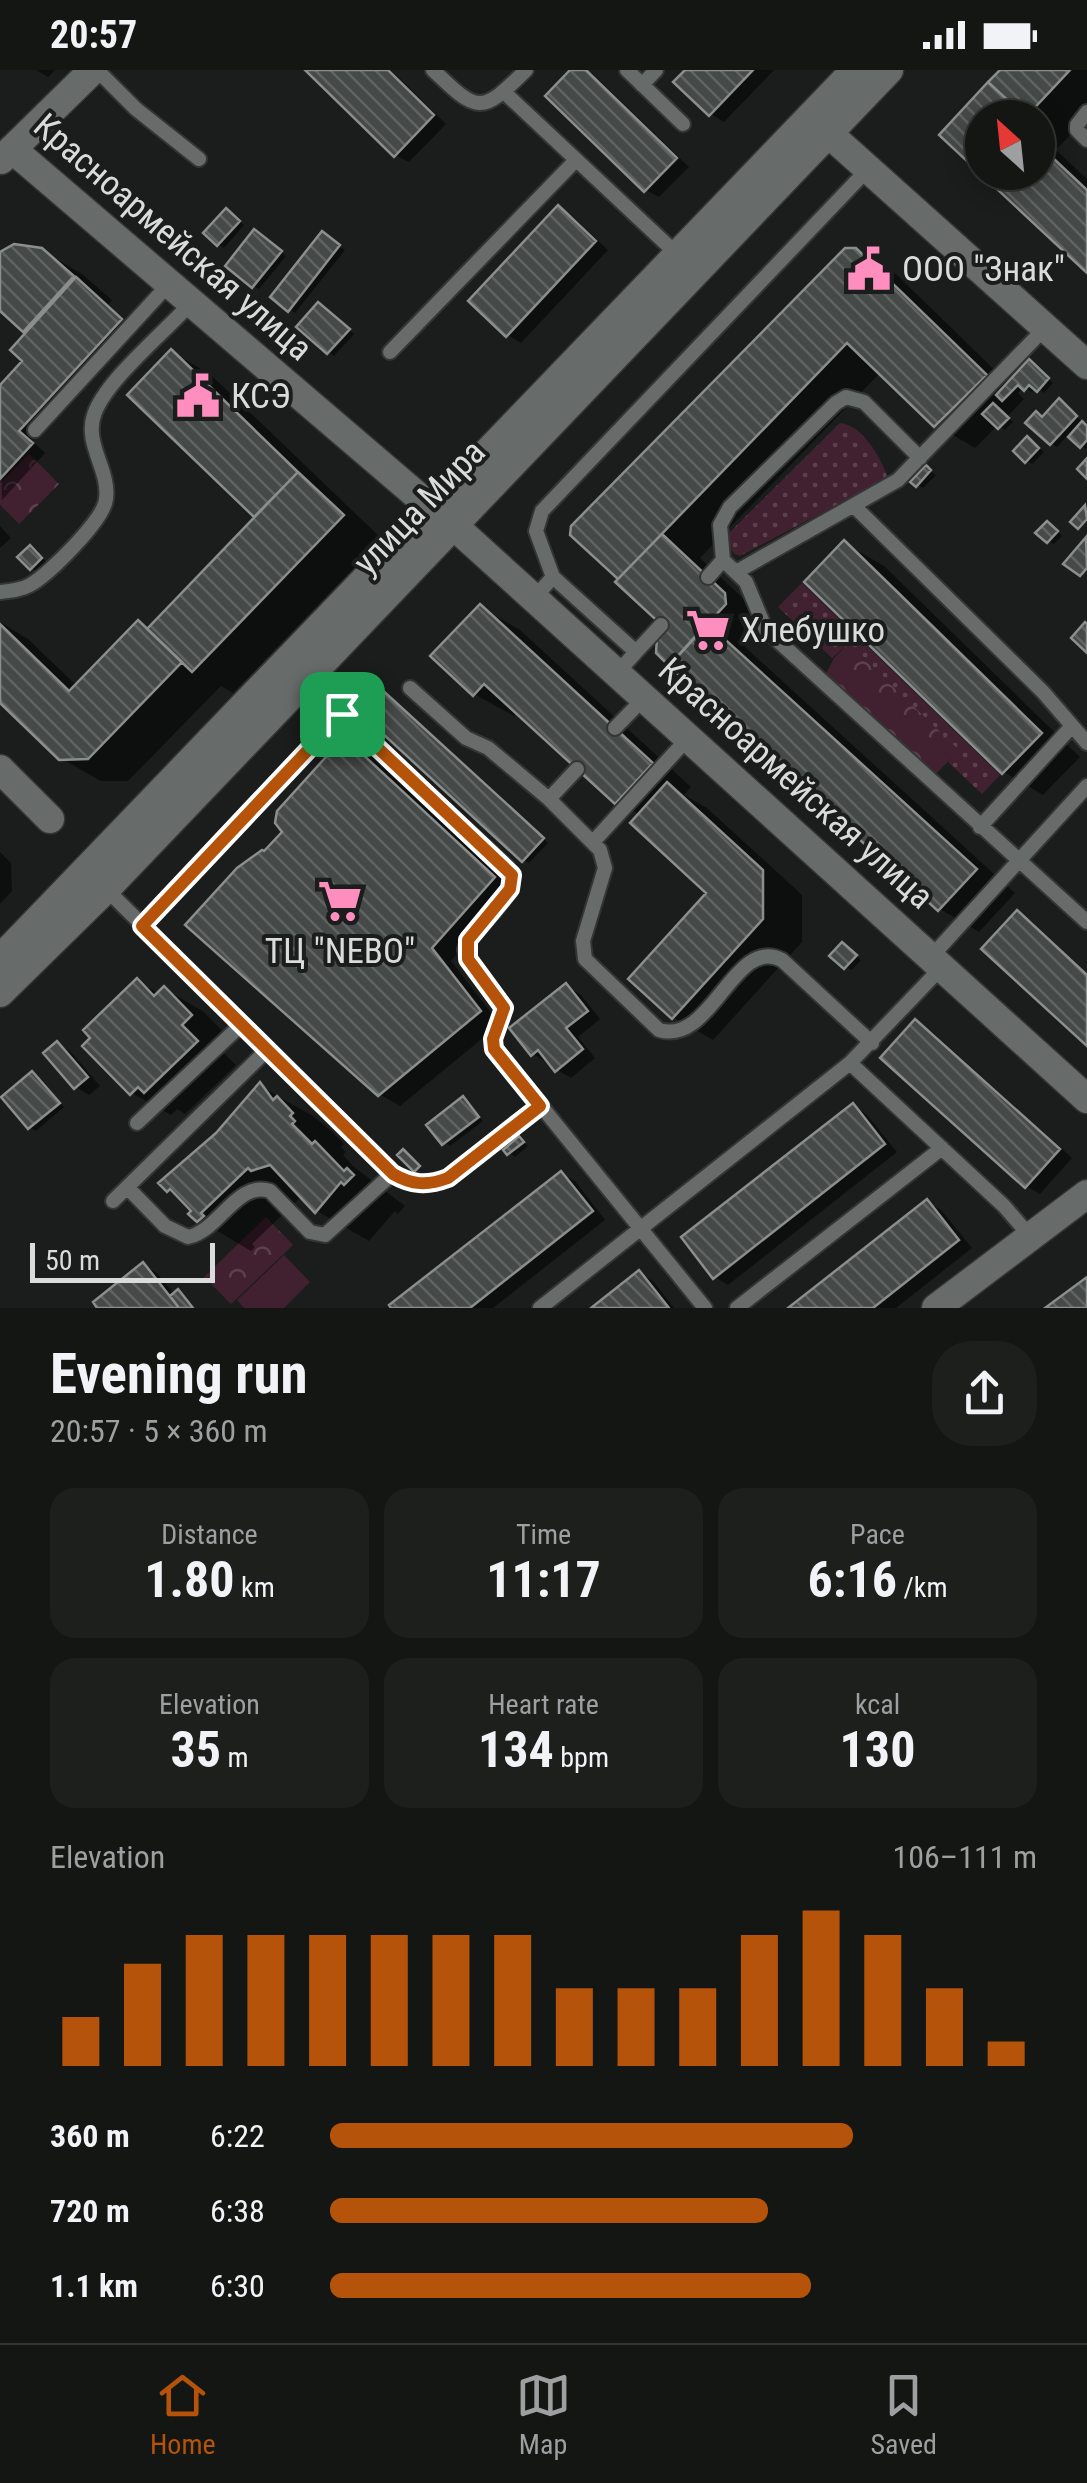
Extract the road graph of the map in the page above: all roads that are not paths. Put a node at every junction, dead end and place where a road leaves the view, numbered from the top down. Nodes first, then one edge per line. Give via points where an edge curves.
1 (94, 70) edge
2 (433, 70) edge
3 (526, 70) edge
4 (627, 70) edge
5 (656, 70) edge
6 (855, 70) edge
7 (889, 70) edge
8 (642, 85) junction
9 (504, 92) junction
10 (1087, 112) edge
11 (683, 124) dead end
12 (819, 125) junction
13 (1087, 140) edge
14 (4, 149) edge
15 (198, 159) dead end
16 (575, 161) junction
17 (868, 169) junction
18 (678, 255) junction
19 (168, 285) junction
20 (190, 304) junction
21 (1045, 328) junction
22 (390, 352) dead end
23 (1087, 366) edge
24 (35, 430) dead end
25 (920, 458) junction
26 (854, 507) junction
27 (443, 518) junction
28 (723, 560) junction
29 (736, 572) junction
30 (708, 577) dead end
31 (544, 587) junction
32 (0, 592) edge
33 (661, 625) dead end
34 (627, 662) junction
35 (305, 681) junction
36 (410, 688) dead end
37 (645, 697) junction
38 (342, 714) junction
39 (1072, 726) junction
40 (615, 728) dead end
41 (689, 736) junction
42 (1087, 744) edge
43 (0, 769) edge
44 (577, 769) dead end
45 (1087, 786) edge
46 (548, 799) junction
47 (50, 820) dead end
48 (980, 827) junction
49 (594, 841) junction
50 (1019, 862) junction
51 (96, 880) junction
52 (1087, 922) edge
53 (142, 926) junction
54 (0, 958) edge
55 (937, 962) junction
56 (0, 993) edge
57 (242, 1024) junction
58 (872, 1043) junction
59 (268, 1049) junction
60 (850, 1062) junction
61 (1087, 1098) edge
62 (540, 1106) junction
63 (137, 1124) dead end
64 (942, 1148) junction
65 (393, 1174) junction
66 (126, 1187) junction
67 (1087, 1194) edge
68 (112, 1201) dead end
69 (640, 1229) junction
70 (1030, 1236) junction
71 (540, 1308) edge
72 (705, 1308) edge
73 (737, 1308) edge
74 (936, 1308) edge

1 - 14 main road
1 - 15 lane
2 - 9 lane via 464,100 492,102
3 - 9 lane
4 - 8 lane
5 - 8 lane
6 - 12 main road, улица Мира
7 - 12 main road, улица Мира
8 - 11 lane
9 - 16 lane
10 - 13 lane via 1077,125
12 - 17 main road
12 - 18 main road, улица Мира
12 - 27 main road, улица Мира
14 - 19 main road, Красноармейская улица
16 - 18 lane
16 - 22 lane
17 - 21 main road
17 - 31 lane via 542,511 536,531
18 - 27 main road, улица Мира
19 - 20 main road, Красноармейская улица
19 - 24 lane
20 - 27 main road, Красноармейская улица
20 - 32 lane via 101,398 92,418 106,488 99,518 35,582
21 - 23 main road
21 - 25 lane
25 - 26 lane
25 - 28 lane via 864,402 836,402 730,506 720,524
26 - 29 lane
26 - 39 lane
27 - 31 main road, Красноармейская улица
27 - 35 main road, улица Мира
27 - 51 main road, улица Мира
28 - 29 lane
28 - 30 lane
29 - 48 lane via 752,592 766,630
31 - 34 main road, Красноармейская улица
33 - 34 lane
34 - 37 main road, Красноармейская улица
35 - 38 lane
35 - 51 main road, улица Мира
36 - 46 lane
37 - 40 lane
37 - 41 main road, Красноармейская улица
38 - 53 lane
38 - 62 lane via 512,875 510,889 465,950 504,1008 494,1049
39 - 42 lane
39 - 48 lane
41 - 49 lane
41 - 55 main road, Красноармейская улица
43 - 47 main road
44 - 46 lane
45 - 50 lane
46 - 49 lane
48 - 50 lane
49 - 58 lane via 605,868 583,941 585,959 658,1030 670,1034 692,1024 754,960 768,955 782,960
50 - 52 lane
50 - 55 lane
51 - 53 lane
51 - 54 main road, улица Мира
51 - 56 main road, улица Мира
53 - 57 lane
55 - 58 lane
55 - 61 main road, Красноармейская улица
57 - 59 lane
57 - 63 lane
58 - 60 lane
59 - 65 lane
59 - 66 lane
60 - 64 lane
60 - 69 lane
62 - 65 lane via 448,1178 422,1185
62 - 69 lane
64 - 70 lane
64 - 73 lane
65 - 66 lane via 325,1235 310,1232 262,1188 245,1193 212,1226 188,1237 166,1226
66 - 68 lane
67 - 70 main road
69 - 71 lane
69 - 72 lane
70 - 74 main road

